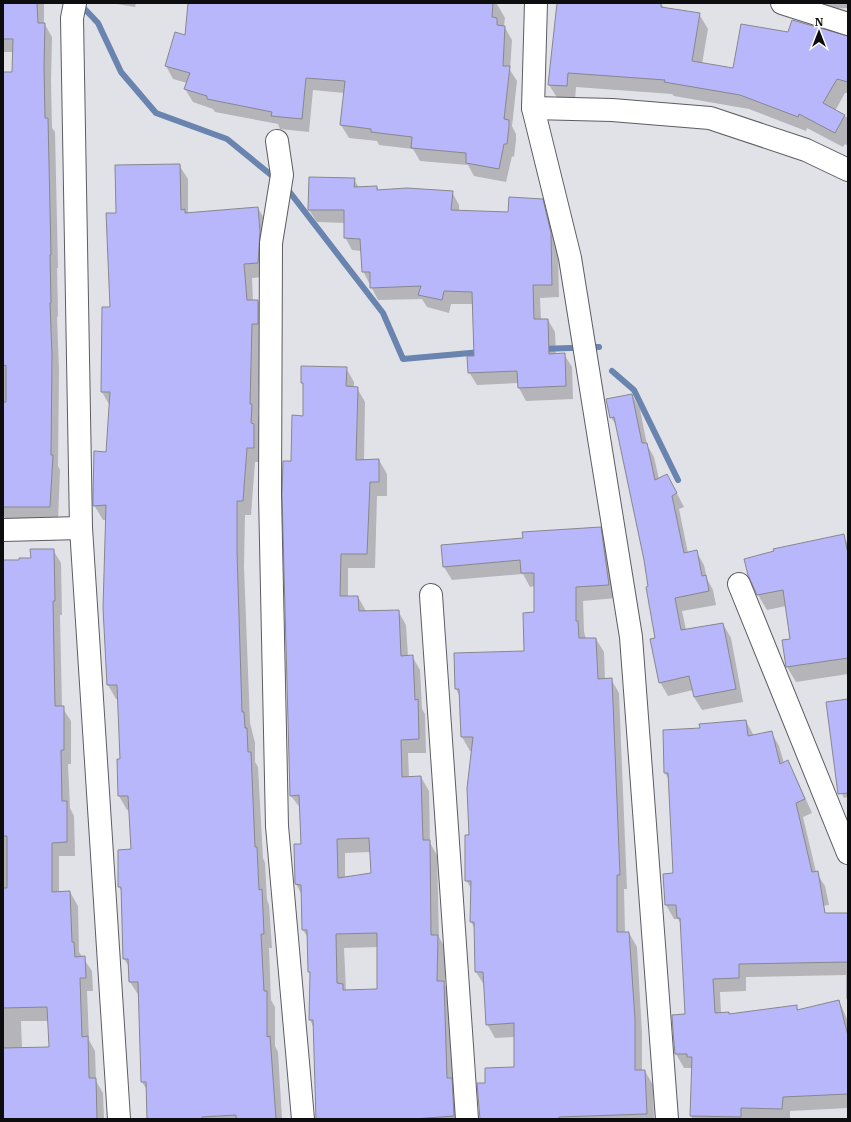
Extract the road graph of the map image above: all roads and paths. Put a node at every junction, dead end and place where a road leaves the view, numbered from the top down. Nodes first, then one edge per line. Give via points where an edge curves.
1 (536, 3) edge
2 (787, 3) edge
3 (73, 11) edge
4 (848, 24) edge
5 (533, 108) junction
6 (277, 141) dead end
7 (848, 170) edge
8 (81, 528) junction
9 (3, 530) edge
10 (739, 584) dead end
11 (431, 595) dead end
12 (848, 852) edge
13 (119, 1119) edge
14 (303, 1119) edge
15 (467, 1119) edge
16 (667, 1119) edge

1 - 5 street
2 - 4 street
3 - 8 street
5 - 7 street via 612,110 710,118 806,150
5 - 16 street via 570,258 631,637
6 - 14 street via 282,175 271,243 270,495 277,826
8 - 9 street
8 - 13 street
10 - 12 street
11 - 15 street

